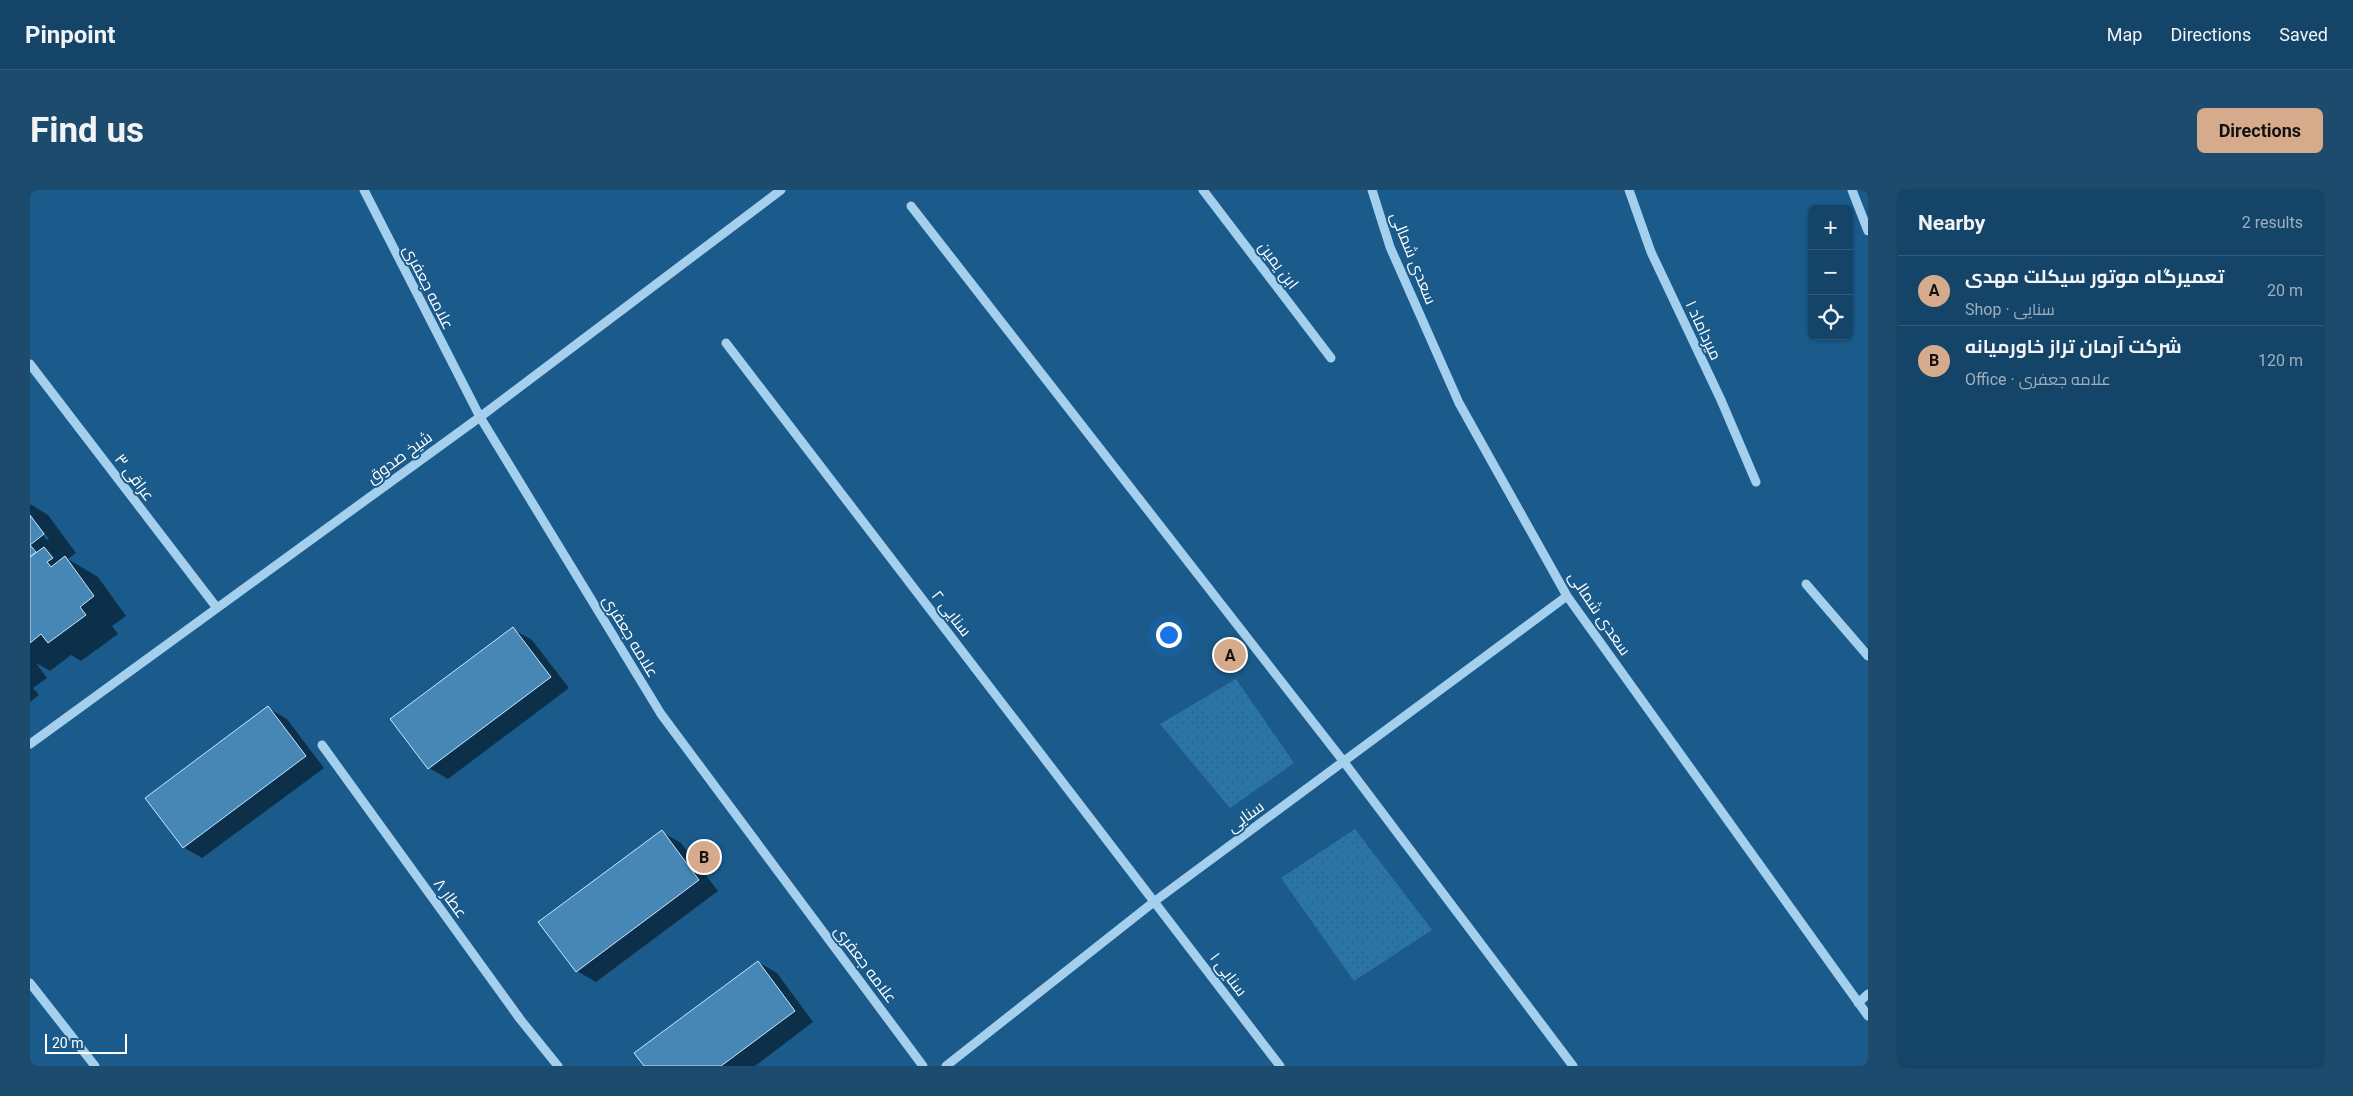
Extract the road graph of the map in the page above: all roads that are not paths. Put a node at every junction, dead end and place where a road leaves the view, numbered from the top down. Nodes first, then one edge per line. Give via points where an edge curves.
1 (364, 190) edge
2 (781, 190) edge
3 (1203, 190) edge
4 (1372, 190) edge
5 (1629, 190) edge
6 (1852, 190) edge
7 (911, 206) dead end
8 (1868, 231) edge
9 (726, 343) dead end
10 (1331, 358) dead end
11 (30, 364) edge
12 (480, 417) junction
13 (1756, 482) dead end
14 (1806, 584) dead end
15 (1567, 596) junction
16 (216, 608) junction
17 (1868, 656) edge
18 (30, 744) edge
19 (322, 745) dead end
20 (1344, 762) junction
21 (1155, 901) junction
22 (30, 983) edge
23 (1868, 994) edge
24 (1858, 1002) junction
25 (1868, 1016) edge
26 (95, 1066) edge
27 (558, 1066) edge
28 (923, 1066) edge
29 (946, 1066) edge
30 (1280, 1066) edge
31 (1573, 1066) edge

1 - 12 street, علامه جعفری
2 - 12 street, شیخ صدوق
3 - 10 street, ابن یمین
4 - 15 street, سعدی شمالی via 1390,247 1459,404
5 - 13 street, میرداماد ۱ via 1651,252
6 - 8 street
7 - 20 street
9 - 21 street, سنایی ۲
11 - 16 street, عراقی ۳
12 - 16 street, شیخ صدوق
12 - 28 street, علامه جعفری via 661,714
14 - 17 street
15 - 20 street, سنایی
15 - 24 street, سعدی شمالی
16 - 18 street, شیخ صدوق
19 - 27 street, عطار ۸ via 520,1019
20 - 21 street, سنایی
20 - 31 street
21 - 29 street, سنایی
21 - 30 street, سنایی ۱
22 - 26 street
23 - 24 street
24 - 25 street, سعدی شمالی

